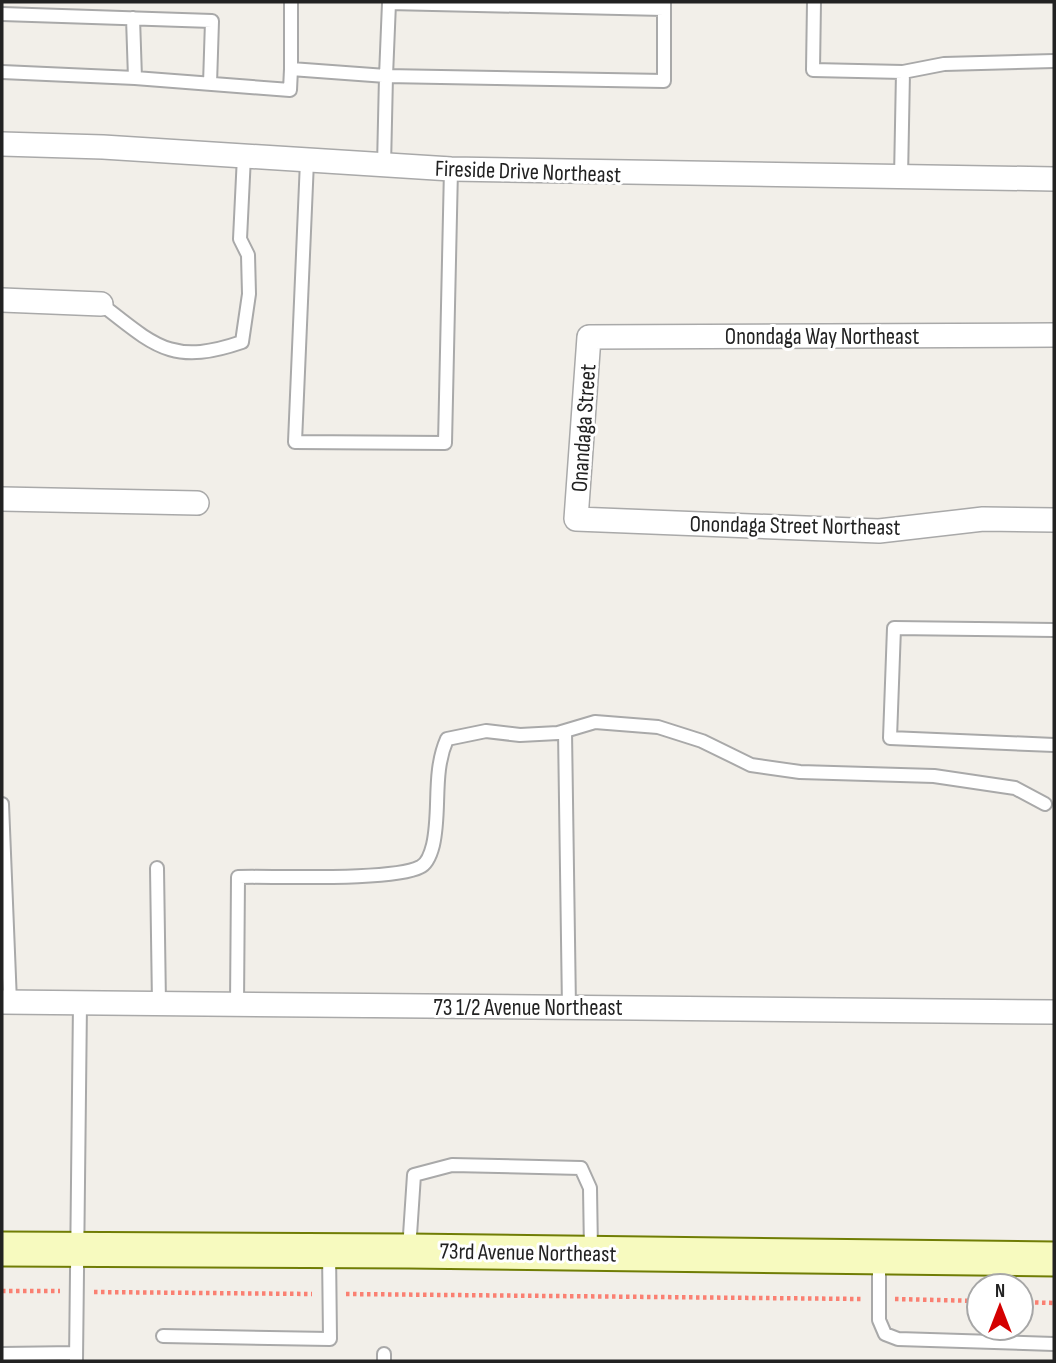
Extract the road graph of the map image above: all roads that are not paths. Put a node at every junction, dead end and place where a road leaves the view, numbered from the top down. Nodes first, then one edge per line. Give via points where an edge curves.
1 (291, 2) edge
2 (814, 2) edge
3 (461, 3) edge
4 (664, 5) edge
5 (2, 14) edge
6 (134, 18) junction
7 (1054, 61) edge
8 (291, 69) junction
9 (2, 72) edge
10 (903, 72) junction
11 (386, 76) junction
12 (135, 78) junction
13 (210, 83) junction
14 (2, 144) edge
15 (244, 156) junction
16 (307, 161) junction
17 (384, 166) junction
18 (451, 169) junction
19 (901, 177) junction
20 (1054, 179) edge
21 (2, 300) edge
22 (101, 304) joint
23 (1054, 335) edge
24 (589, 337) joint
25 (2, 499) edge
26 (197, 503) dead end
27 (576, 519) joint
28 (1054, 520) edge
29 (1054, 630) edge
30 (565, 731) junction
31 (1054, 745) edge
32 (2, 804) edge
33 (1045, 804) dead end
34 (157, 868) dead end
35 (6, 1002) edge
36 (80, 1003) junction
37 (159, 1004) junction
38 (237, 1005) junction
39 (569, 1007) junction
40 (1054, 1012) edge
41 (77, 1249) junction
42 (2, 1250) edge
43 (329, 1251) junction
44 (409, 1251) junction
45 (591, 1253) junction
46 (879, 1255) junction
47 (1054, 1259) edge
48 (163, 1336) dead end
49 (1054, 1344) edge
50 (2, 1354) edge
51 (76, 1357) edge

1 - 8 lane
2 - 10 lane via 813,70
3 - 4 lane
3 - 11 lane via 389,3
4 - 11 lane via 664,81
5 - 6 lane
6 - 12 lane
6 - 13 lane via 212,21
7 - 10 lane via 944,64
8 - 11 lane
8 - 13 lane via 290,90
9 - 12 lane
10 - 19 lane
11 - 17 lane
12 - 13 lane
14 - 15 street, Fireside Drive Northeast
15 - 16 street, Fireside Drive Northeast
15 - 22 lane via 240,239 247,255 249,294 243,342 216,351 183,354 154,345
16 - 17 street, Fireside Drive Northeast
16 - 18 lane via 295,442 445,443
17 - 18 street, Fireside Drive Northeast
18 - 19 street, Fireside Drive Northeast
19 - 20 street, Fireside Drive Northeast
21 - 22 street
23 - 24 street, Onondaga Way Northeast
24 - 27 street, Onandaga Street
25 - 26 street
27 - 28 street, Onondaga Street Northeast via 879,531 983,519
29 - 31 lane via 894,628 890,738
30 - 33 lane via 595,722 657,727 702,741 751,765 800,772 947,777 1015,788
30 - 38 lane via 520,735 486,731 447,739 440,756 433,845 426,863 418,869 387,874 238,877
30 - 39 lane
32 - 35 lane
34 - 37 lane
35 - 36 street, 73 1/2 Avenue Northeast
36 - 37 street, 73 1/2 Avenue Northeast
36 - 41 lane
37 - 38 street, 73 1/2 Avenue Northeast
38 - 39 street, 73 1/2 Avenue Northeast
39 - 40 street, 73 1/2 Avenue Northeast
41 - 42 street, 73rd Avenue Northeast
41 - 43 street, 73rd Avenue Northeast
41 - 51 lane
43 - 44 street, 73rd Avenue Northeast
43 - 48 lane via 330,1339
44 - 45 street, 73rd Avenue Northeast
44 - 45 lane via 414,1175 452,1165 581,1168 590,1188
45 - 46 street, 73rd Avenue Northeast
46 - 47 street, 73rd Avenue Northeast
46 - 49 lane via 879,1320 885,1334 898,1339
50 - 51 lane

